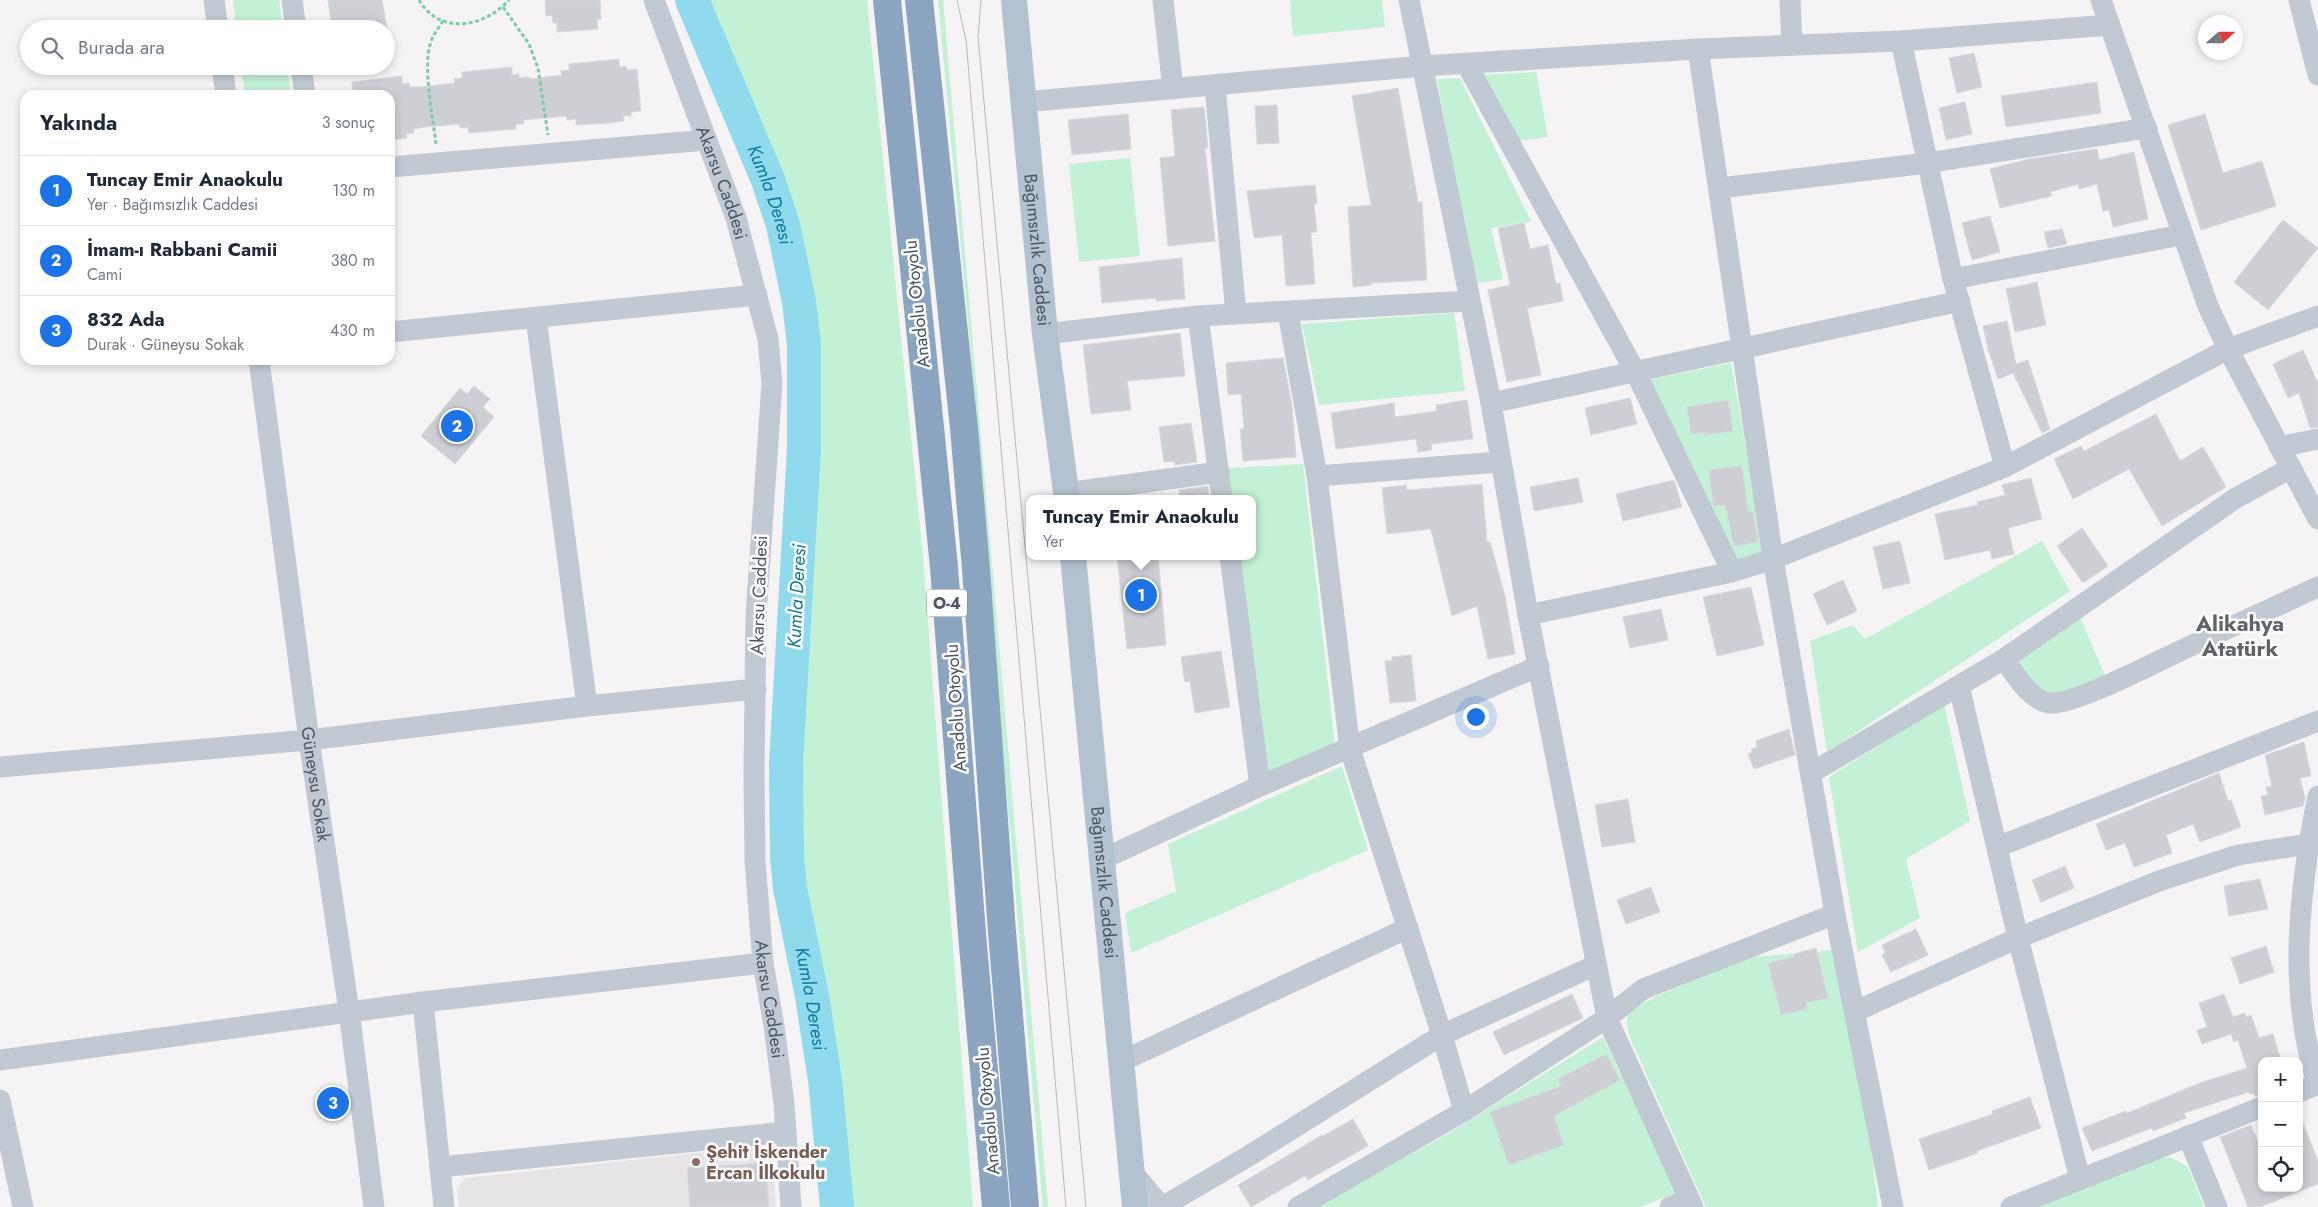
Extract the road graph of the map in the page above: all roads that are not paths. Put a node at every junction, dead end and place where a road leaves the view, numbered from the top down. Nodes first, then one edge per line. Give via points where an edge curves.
1 (214, 0) edge
2 (292, 0) edge
3 (654, 0) edge
4 (886, 0) edge
5 (919, 0) edge
6 (1014, 0) edge
7 (1163, 0) edge
8 (1409, 0) edge
9 (1790, 0) edge
10 (2101, 0) edge
11 (2299, 0) edge
12 (217, 20) edge
13 (295, 20) edge
14 (2110, 25) junction
15 (1901, 40) junction
16 (1792, 44) junction
17 (1698, 49) junction
18 (1468, 64) junction
19 (1423, 66) junction
20 (223, 75) edge
21 (302, 75) edge
22 (2318, 75) edge
23 (1215, 86) junction
24 (1173, 89) junction
25 (225, 90) edge
26 (303, 90) edge
27 (1024, 102) junction
28 (2147, 128) junction
29 (708, 140) junction
30 (1927, 162) junction
31 (395, 167) edge
32 (1720, 188) junction
33 (2181, 235) junction
34 (1953, 279) junction
35 (757, 295) junction
36 (1470, 301) junction
37 (1960, 301) junction
38 (1288, 312) junction
39 (1236, 314) junction
40 (1198, 316) junction
41 (2318, 316) edge
42 (536, 318) junction
43 (395, 332) edge
44 (1045, 334) junction
45 (1741, 348) junction
46 (2228, 349) junction
47 (260, 365) edge
48 (1636, 373) junction
49 (1491, 403) junction
50 (2318, 439) edge
51 (2279, 447) junction
52 (1500, 462) junction
53 (2005, 467) junction
54 (2291, 468) junction
55 (1219, 472) junction
56 (1317, 476) junction
57 (1067, 495) edge
58 (1073, 495) edge
59 (1222, 495) edge
60 (2318, 519) edge
61 (1773, 559) junction
62 (1073, 560) edge
63 (1231, 560) edge
64 (1732, 572) junction
65 (2318, 586) edge
66 (1528, 615) junction
67 (2004, 659) junction
68 (1538, 666) junction
69 (1959, 686) junction
70 (756, 688) junction
71 (587, 706) junction
72 (2318, 721) edge
73 (309, 740) junction
74 (1350, 749) junction
75 (0, 767) edge
76 (1811, 773) junction
77 (1260, 786) junction
78 (2318, 796) edge
79 (2308, 844) junction
80 (1997, 847) junction
81 (1103, 859) junction
82 (1835, 914) junction
83 (1408, 928) junction
84 (2018, 938) junction
85 (763, 963) junction
86 (1596, 966) junction
87 (423, 1002) junction
88 (349, 1011) junction
89 (1856, 1011) junction
90 (1607, 1018) junction
91 (1442, 1035) junction
92 (0, 1060) edge
93 (1122, 1061) junction
94 (2318, 1085) edge
95 (2303, 1091) edge
96 (0, 1100) edge
97 (2258, 1108) edge
98 (1464, 1112) junction
99 (786, 1132) junction
100 (2188, 1136) junction
101 (440, 1167) junction
102 (1133, 1173) junction
103 (2080, 1179) junction
104 (1684, 1204) edge
105 (23, 1207) edge
106 (374, 1207) edge
107 (444, 1207) edge
108 (791, 1207) edge
109 (996, 1207) edge
110 (1025, 1207) edge
111 (1135, 1207) edge
112 (1162, 1207) edge
113 (1298, 1207) edge
114 (1893, 1207) edge
115 (2011, 1207) edge
116 (2217, 1207) edge

1 - 12 street
2 - 13 street
3 - 29 street, Akarsu Caddesi
4 - 109 highway, Anadolu Otoyolu / O-4 via 943,558
5 - 110 highway, Anadolu Otoyolu / O-4 via 966,447
6 - 27 main road, Bağımsızlık Caddesi
7 - 24 street
8 - 19 street
9 - 16 street
10 - 14 street
11 - 22 street
14 - 15 street
14 - 28 street
15 - 16 street
15 - 30 street
16 - 17 street
17 - 18 street
17 - 32 street
18 - 19 street
18 - 48 street
19 - 23 street
19 - 36 street
20 - 25 street
21 - 26 street
23 - 24 street
23 - 39 street
24 - 27 street
27 - 44 main road, Bağımsızlık Caddesi
28 - 30 street
28 - 33 street
29 - 31 street
29 - 35 street, Akarsu Caddesi via 736,218
30 - 32 street
30 - 34 street
32 - 45 street
33 - 34 street
33 - 46 street
34 - 37 street
35 - 42 street
35 - 70 street, Akarsu Caddesi via 768,339 772,383 756,614
36 - 38 street
36 - 49 street
37 - 45 street
37 - 53 street
38 - 39 street
38 - 56 street
39 - 40 street
40 - 44 street
40 - 55 street
41 - 46 street
42 - 43 street
42 - 71 street
44 - 57 main road, Bağımsızlık Caddesi
45 - 48 street
45 - 61 street
46 - 51 street
46 - 53 street
47 - 73 street, Güneysu Sokak
48 - 49 street
48 - 64 street
49 - 52 street
50 - 51 street
51 - 54 street
52 - 56 street
52 - 66 street
53 - 61 street
54 - 60 street
54 - 67 street via 2236,498
55 - 58 street
55 - 59 street
56 - 74 street
61 - 64 street
61 - 76 street
62 - 81 main road, Bağımsızlık Caddesi
63 - 77 street
64 - 66 street
65 - 67 street via 2110,684 2057,704 2037,698
66 - 68 street
67 - 69 street
68 - 74 street
68 - 86 street
69 - 76 street
69 - 80 street
70 - 71 street
70 - 85 street, Akarsu Caddesi via 755,861
71 - 73 street
72 - 80 street
73 - 75 street
73 - 88 street, Güneysu Sokak
74 - 77 street
74 - 83 street
76 - 82 street
77 - 81 street
78 - 79 street
79 - 84 street via 2258,850 2218,861 2159,881
79 - 94 street via 2300,912 2300,967 2305,1040
80 - 84 street
81 - 93 main road, Bağımsızlık Caddesi
82 - 89 street
82 - 90 street via 1643,990
83 - 91 street
83 - 93 street
84 - 89 street
84 - 103 street
85 - 87 street
85 - 99 street, Akarsu Caddesi
86 - 90 street
86 - 91 street
87 - 88 street
87 - 101 street
88 - 92 street
88 - 106 street, Güneysu Sokak
89 - 114 street
90 - 98 street
90 - 104 street
91 - 98 street
91 - 112 street
93 - 102 main road, Bağımsızlık Caddesi
94 - 95 street
96 - 105 street
97 - 100 street
98 - 113 street
99 - 101 street
99 - 108 street, Akarsu Caddesi
100 - 103 street
100 - 116 street
101 - 107 street
102 - 111 main road, Bağımsızlık Caddesi
102 - 112 street
103 - 115 street

